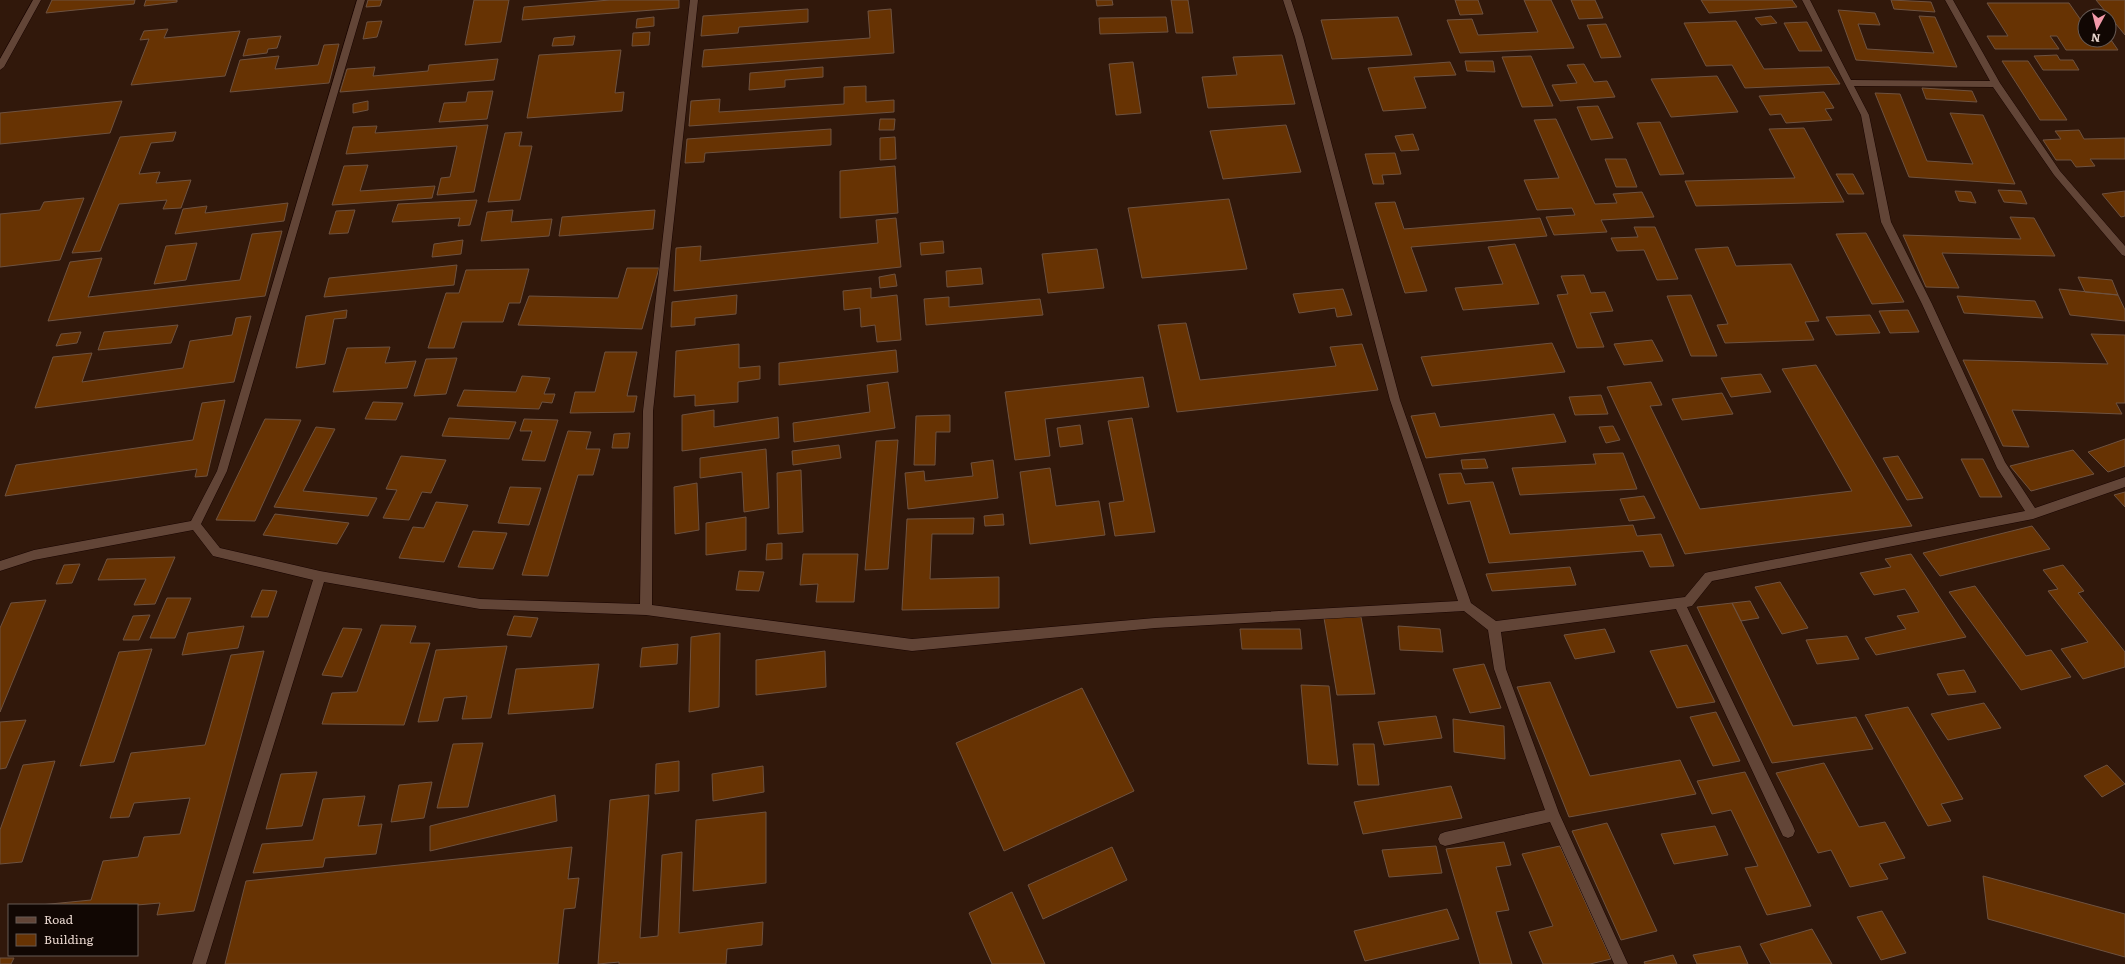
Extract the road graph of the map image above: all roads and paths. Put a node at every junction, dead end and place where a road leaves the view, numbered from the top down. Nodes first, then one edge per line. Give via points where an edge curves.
1 (37, 0) edge
2 (361, 0) edge
3 (694, 0) edge
4 (1287, 0) edge
5 (1806, 0) edge
6 (1949, 0) edge
7 (0, 67) edge
8 (1850, 83) junction
9 (1996, 84) junction
10 (2125, 252) edge
11 (2125, 482) edge
12 (2033, 514) junction
13 (195, 525) junction
14 (0, 566) edge
15 (320, 576) junction
16 (1679, 604) junction
17 (1466, 606) junction
18 (646, 610) junction
19 (1494, 627) junction
20 (1553, 815) junction
21 (1788, 831) dead end
22 (1445, 839) dead end
23 (198, 964) edge
24 (1621, 964) edge

1 - 7 street
2 - 13 street via 222,471
3 - 18 street via 648,411
4 - 17 street via 1395,400
5 - 8 street
6 - 9 street
8 - 9 street
8 - 12 street via 1865,115 1886,222 2001,465
9 - 10 street via 2057,173
11 - 12 street
12 - 16 street via 1709,577 1688,602
13 - 14 street via 34,555
13 - 15 street via 217,552
15 - 18 street via 480,604
15 - 23 street
16 - 19 street
16 - 21 street
17 - 18 street via 1155,623 912,644
17 - 19 street
19 - 20 street via 1500,669
20 - 22 street
20 - 24 street

